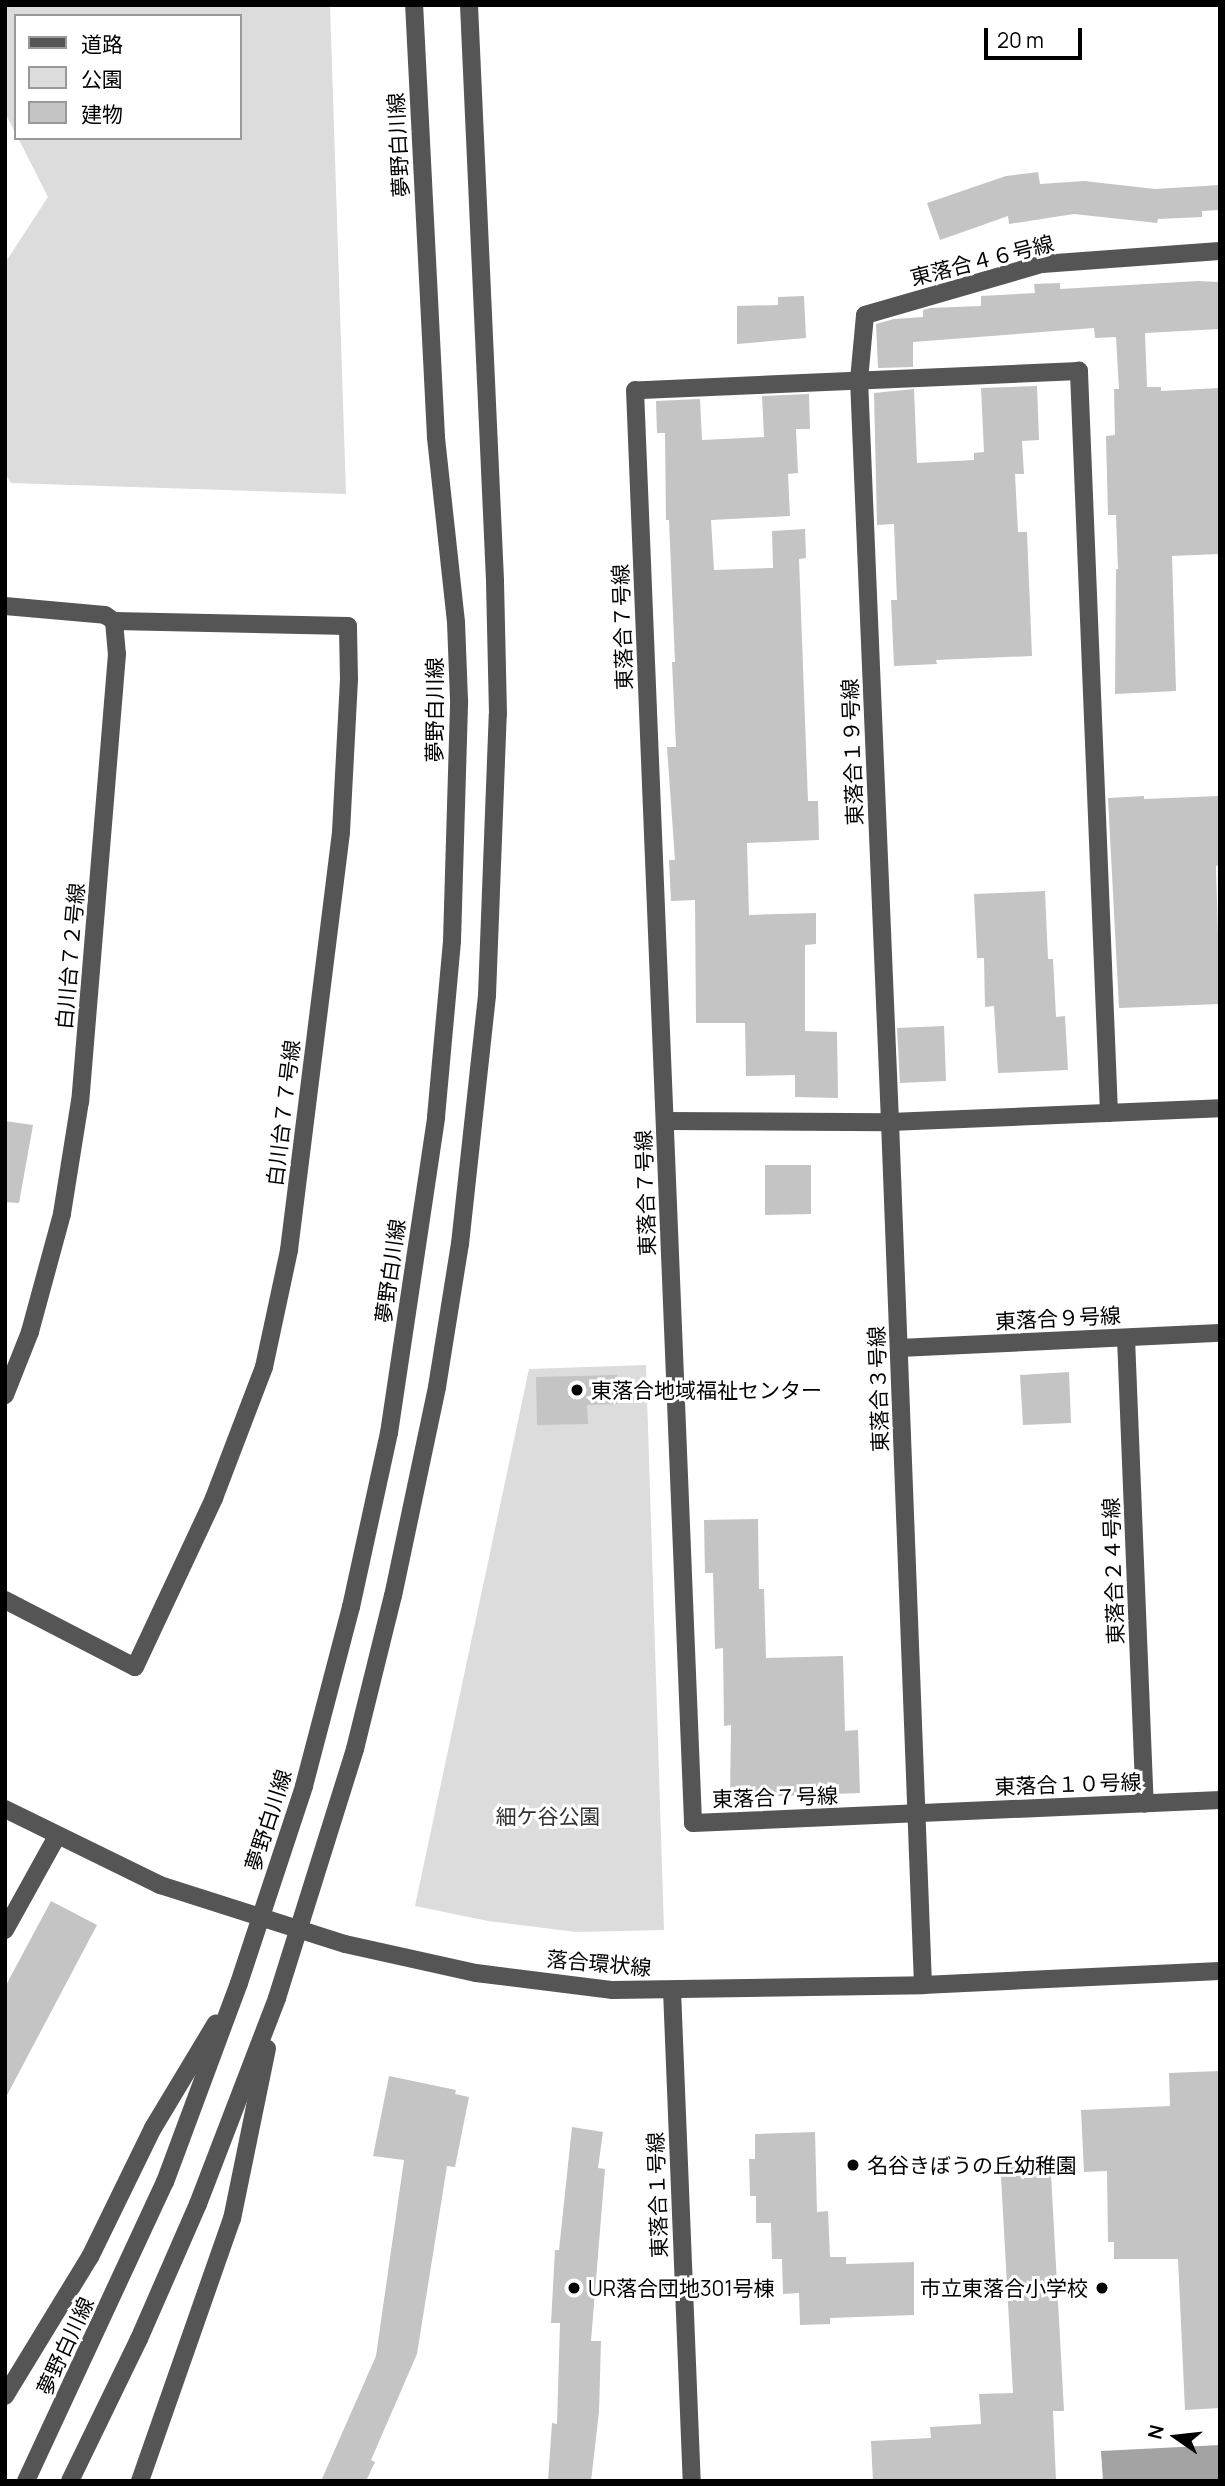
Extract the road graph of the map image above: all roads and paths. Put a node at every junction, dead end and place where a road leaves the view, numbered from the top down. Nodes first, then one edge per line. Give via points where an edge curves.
1 (414, 5) edge
2 (469, 5) edge
3 (1220, 251) edge
4 (859, 380) junction
5 (5, 606) edge
6 (114, 621) junction
7 (1220, 1108) edge
8 (1109, 1113) junction
9 (665, 1121) junction
10 (890, 1122) junction
11 (1220, 1334) edge
12 (1126, 1338) junction
13 (899, 1348) junction
14 (5, 1395) edge
15 (5, 1600) edge
16 (1220, 1800) edge
17 (1145, 1804) junction
18 (5, 1809) edge
19 (918, 1813) junction
20 (57, 1836) junction
21 (5, 1930) edge
22 (1220, 1972) edge
23 (239, 1983) junction
24 (923, 1985) junction
25 (672, 1990) junction
26 (277, 1998) junction
27 (5, 2396) edge
28 (26, 2481) edge
29 (69, 2481) edge
30 (140, 2481) edge
31 (692, 2481) edge

1 - 23 street, 夢野白川線 via 436,438 460,700 452,941 436,1117 389,1433 351,1608 304,1786
2 - 26 street via 498,688 487,995 460,1244 393,1596 355,1749
3 - 4 street, 東落合４６号線 via 1042,264 865,315
4 - 8 street, 東落合７号線 via 1079,371
4 - 9 street, 東落合７号線 via 635,390
4 - 10 street, 東落合１９号線
5 - 6 street via 89,612
6 - 14 street, 白川台７２号線 via 117,654 80,1101 62,1214 30,1332
6 - 15 street, 白川台７７号線 via 348,626 341,832 289,1250 264,1367 215,1498 135,1667
7 - 8 street
8 - 10 street
9 - 10 street
9 - 19 street, 東落合７号線 via 693,1823
10 - 13 street, 東落合３号線
11 - 12 street, 東落合９号線
12 - 13 street, 東落合９号線
12 - 17 street, 東落合２４号線
13 - 19 street, 東落合３号線
16 - 17 street, 東落合１０号線
17 - 19 street, 東落合１０号線
18 - 20 street, 落合環状線
19 - 24 street, 東落合３号線
20 - 21 street
20 - 25 street, 落合環状線, bridge via 160,1885 345,1944 476,1973 613,1990
22 - 24 street, 落合環状線
23 - 27 street via 153,2128 90,2257
23 - 28 street, 夢野白川線 via 165,2182
24 - 25 street, 落合環状線
25 - 31 street, 東落合１号線
26 - 29 street via 192,2216 139,2339
26 - 30 street via 232,2219

